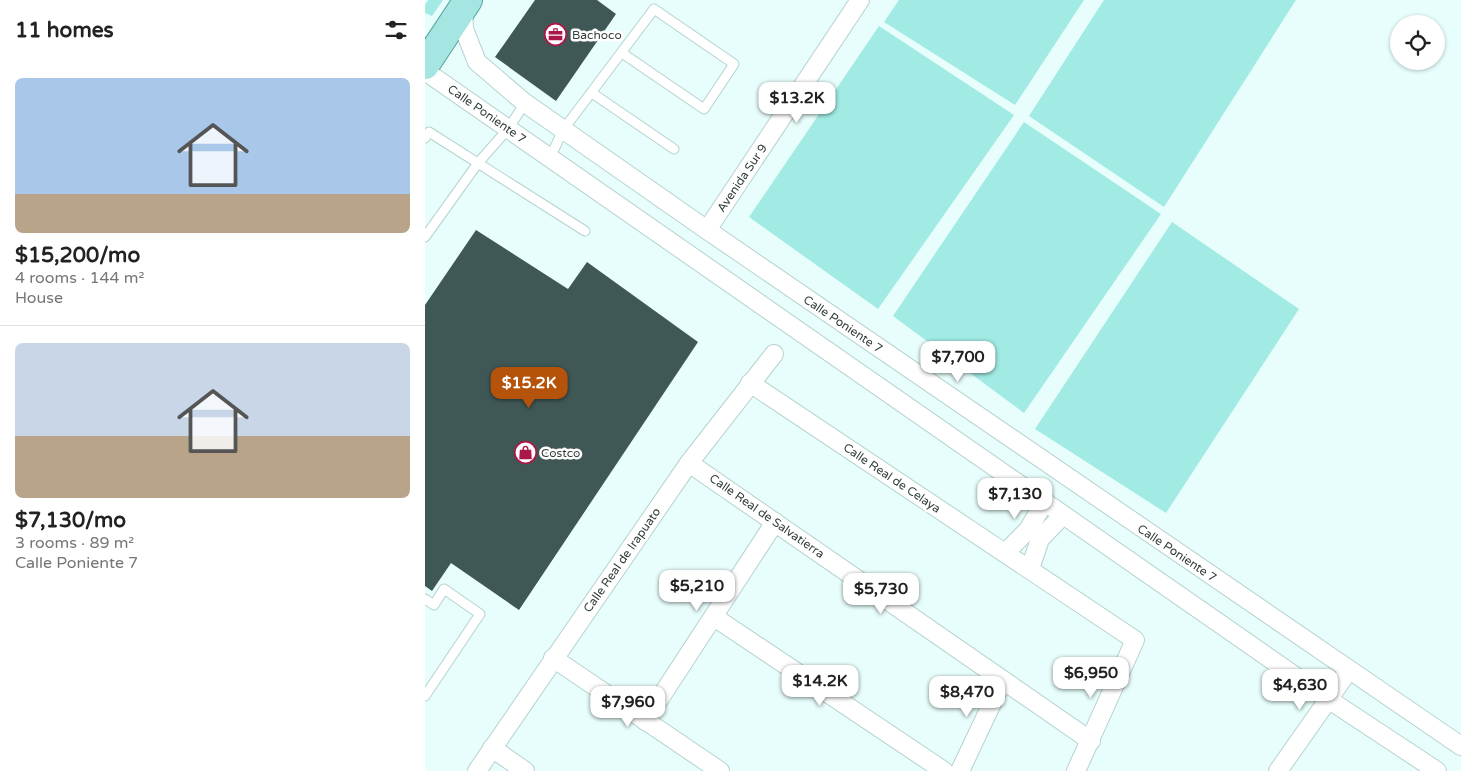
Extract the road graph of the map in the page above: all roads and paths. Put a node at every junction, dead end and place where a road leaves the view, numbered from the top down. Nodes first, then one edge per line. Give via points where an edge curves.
1 (860, 0) edge
2 (466, 3) edge
3 (622, 53) junction
4 (425, 65) edge
5 (425, 71) edge
6 (592, 93) junction
7 (525, 103) junction
8 (508, 129) junction
9 (563, 130) junction
10 (425, 138) edge
11 (674, 149) dead end
12 (550, 158) junction
13 (478, 163) junction
14 (585, 230) dead end
15 (707, 230) junction
16 (425, 237) edge
17 (773, 354) dead end
18 (750, 383) junction
19 (689, 463) junction
20 (1045, 501) junction
21 (1063, 515) junction
22 (775, 522) junction
23 (1005, 553) junction
24 (1029, 569) junction
25 (425, 600) edge
26 (714, 617) junction
27 (553, 658) junction
28 (1349, 670) junction
29 (1003, 680) junction
30 (425, 696) edge
31 (1328, 699) junction
32 (645, 721) junction
33 (1091, 741) junction
34 (1461, 746) edge
35 (492, 748) junction
36 (477, 771) edge
37 (525, 771) edge
38 (721, 771) edge
39 (944, 771) edge
40 (960, 771) edge
41 (1077, 771) edge
42 (1278, 771) edge
43 (1437, 771) edge

1 - 15 street, Avenida Sur 9
2 - 4 main road
2 - 7 street, Calle Poniente 7 via 464,29 477,62
3 - 3 lane via 704,109 734,64 654,9
3 - 6 lane
5 - 8 street, Calle Poniente 7
6 - 9 lane
6 - 11 lane
7 - 8 lane
7 - 9 street, Calle Poniente 7
8 - 12 street, Calle Poniente 7
8 - 13 lane
9 - 12 lane
9 - 15 street, Calle Poniente 7
10 - 13 lane via 429,132
12 - 20 street, Calle Poniente 7
13 - 14 lane
13 - 16 lane
15 - 28 street, Calle Poniente 7
17 - 18 street, Calle Real de Irapuato
18 - 19 street, Calle Real de Irapuato
18 - 23 street, Calle Real de Celaya
19 - 22 street, Calle Real de Salvatierra
19 - 27 street, Calle Real de Irapuato
20 - 21 street, Calle Poniente 7
20 - 23 street via 1028,530
21 - 24 street via 1040,539
21 - 31 street, Calle Poniente 7
22 - 26 street
22 - 29 street, Calle Real de Salvatierra
23 - 24 street, Calle Real de Celaya
24 - 33 street, Calle Real de Celaya via 1135,640
25 - 30 lane via 434,605 444,589 480,614
26 - 32 street
26 - 39 street
27 - 32 street
27 - 35 street, Calle Real de Irapuato
28 - 31 street
28 - 34 street, Calle Poniente 7
29 - 33 street, Calle Real de Salvatierra
29 - 40 street
31 - 42 street
31 - 43 street, Calle Poniente 7
32 - 38 street
33 - 41 street
35 - 36 street, Calle Real de Irapuato
35 - 37 street

